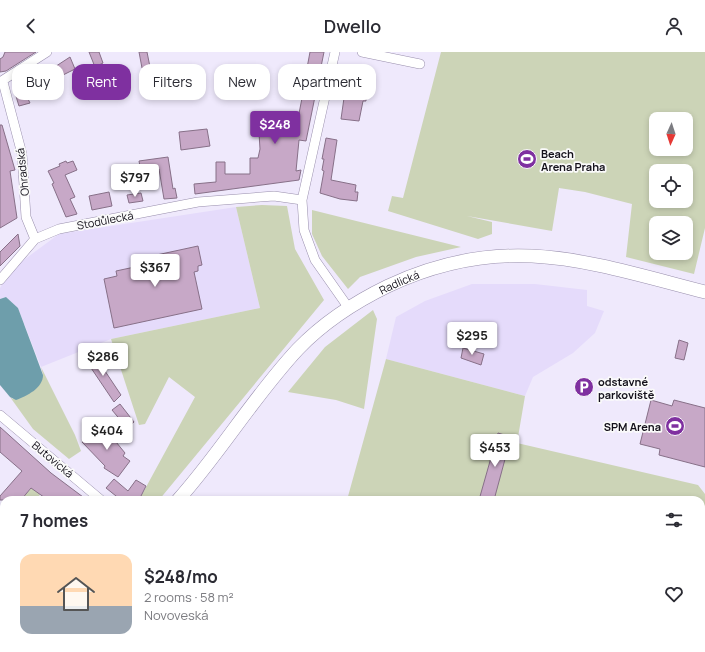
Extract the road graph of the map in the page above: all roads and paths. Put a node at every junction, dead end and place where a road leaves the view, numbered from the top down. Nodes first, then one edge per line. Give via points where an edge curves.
1 (47, 52) edge
2 (335, 52) edge
3 (362, 52) edge
4 (420, 64) dead end
5 (1, 82) edge
6 (302, 200) junction
7 (35, 239) junction
8 (0, 280) edge
9 (705, 292) edge
10 (348, 307) junction
11 (0, 410) edge
12 (2, 417) edge
13 (96, 496) edge
14 (181, 496) edge

1 - 5 street
2 - 6 street
3 - 4 street
5 - 7 street, Ohradská via 22,154 26,217
6 - 7 street, Stodůlecká via 274,196 198,202 60,229
6 - 10 street via 304,230 315,260
7 - 8 street, Stodůlecká
9 - 10 main road, Radlická via 574,260 513,255 457,262 417,273
10 - 14 main road, Radlická via 310,337 286,362
11 - 12 street, Butovická
12 - 13 street, Butovická

